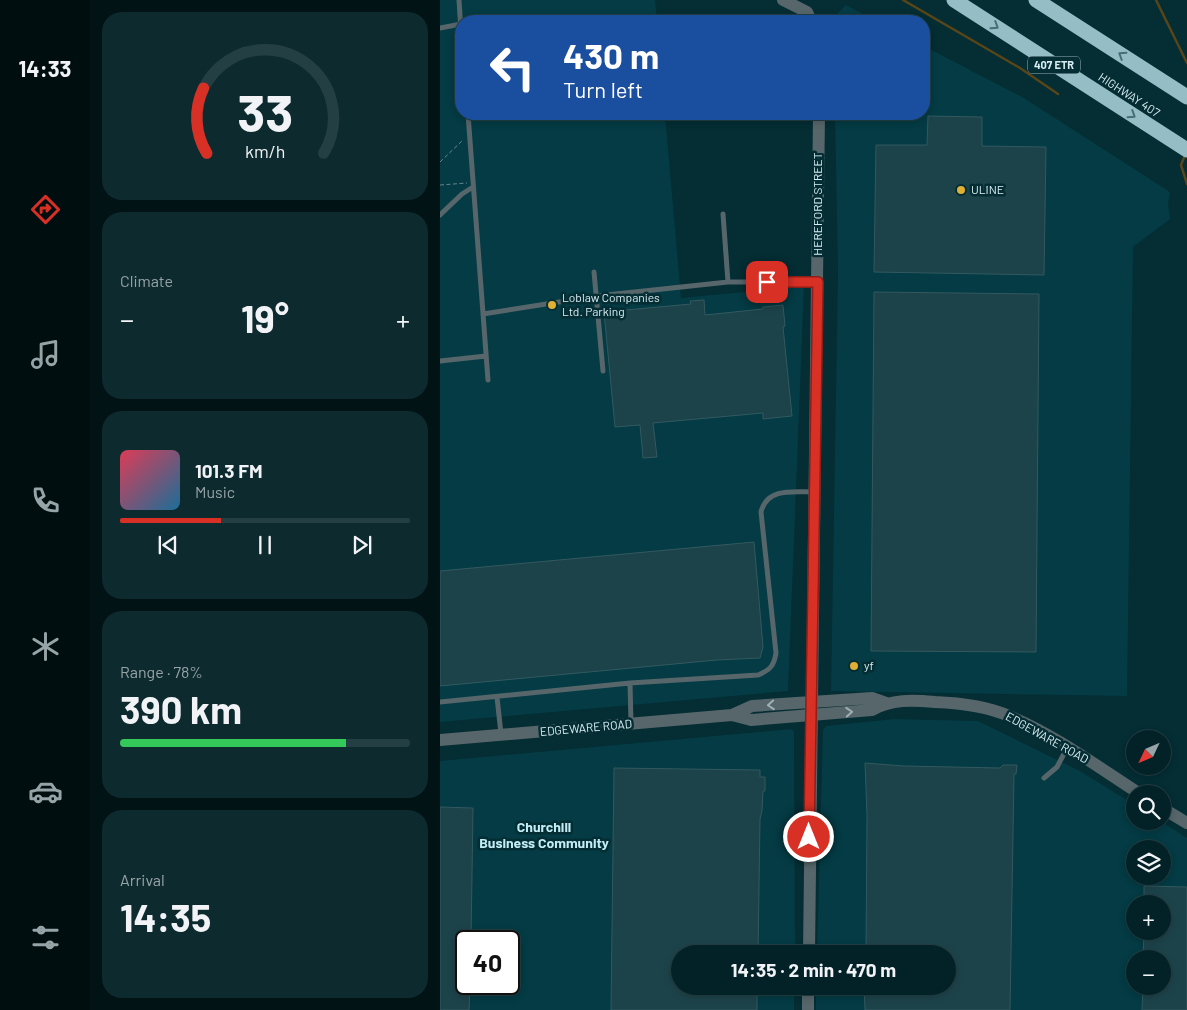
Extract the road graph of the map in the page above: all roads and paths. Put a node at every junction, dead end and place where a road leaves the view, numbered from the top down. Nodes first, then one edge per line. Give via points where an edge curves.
1 (459, 0) edge
2 (783, 0) edge
3 (954, 0) edge
4 (1036, 0) edge
5 (460, 15) edge
6 (808, 15) edge
7 (455, 25) edge
8 (440, 28) edge
9 (1183, 94) edge
10 (468, 120) edge
11 (819, 120) edge
12 (469, 133) junction
13 (1187, 150) edge
14 (440, 162) edge
15 (473, 184) junction
16 (440, 185) edge
17 (723, 214) dead end
18 (440, 215) edge
19 (594, 272) dead end
20 (728, 282) junction
21 (818, 282) junction
22 (597, 296) junction
23 (483, 314) junction
24 (486, 356) junction
25 (440, 361) edge
26 (603, 371) dead end
27 (488, 380) dead end
28 (814, 492) junction
29 (630, 683) junction
30 (497, 697) junction
31 (440, 702) edge
32 (812, 709) junction
33 (630, 724) junction
34 (501, 735) junction
35 (440, 740) edge
36 (1068, 748) junction
37 (1044, 778) dead end
38 (1126, 785) edge
39 (1171, 813) edge
40 (1187, 823) edge
41 (808, 945) edge
42 (808, 995) edge
43 (808, 1010) edge

1 - 5 lane
2 - 6 street
3 -> 13 highway, HIGHWAY 407 / 407 ETR
9 -> 4 highway
7 - 8 lane
10 - 12 lane
11 - 21 street, HEREFORD STREET
12 - 14 path
12 - 15 lane
15 - 16 path
15 - 18 lane
15 - 23 lane
17 - 20 lane
19 - 22 lane
20 - 21 lane
20 - 22 lane
21 - 28 street, HEREFORD STREET
22 - 23 lane
22 - 26 lane
23 - 24 lane
24 - 25 lane
24 - 27 lane
28 - 29 lane via 780,492 768,497 760,512 776,653 774,664 758,675
28 - 32 street, HEREFORD STREET
29 - 30 lane
29 - 33 lane
30 - 31 lane
30 - 34 lane
32 - 33 street, EDGEWARE ROAD via 751,720 732,715
32 - 36 street, EDGEWARE ROAD via 872,710 886,703 921,700 981,707 1009,715
32 - 41 street, HEREFORD STREET
33 - 34 street, EDGEWARE ROAD
34 - 35 street, EDGEWARE ROAD
36 - 37 lane via 1057,767
36 - 38 street, EDGEWARE ROAD
39 - 40 street
42 - 43 street

